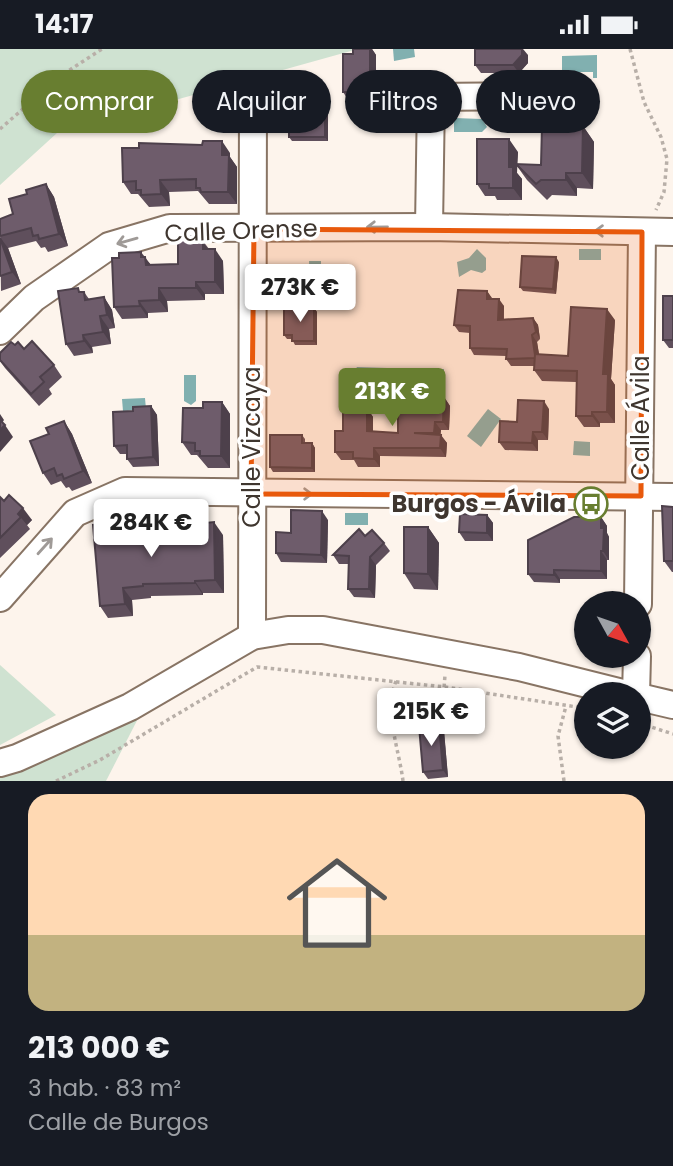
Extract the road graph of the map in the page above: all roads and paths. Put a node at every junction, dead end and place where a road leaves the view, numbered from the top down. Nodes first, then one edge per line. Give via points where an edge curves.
1 (102, 49) edge
2 (631, 49) edge
3 (476, 97) edge
4 (0, 129) edge
5 (253, 133) edge
6 (429, 227) junction
7 (254, 229) junction
8 (642, 232) junction
9 (673, 232) edge
10 (0, 331) edge
11 (251, 493) junction
12 (641, 496) junction
13 (673, 497) edge
14 (638, 591) edge
15 (0, 598) edge
16 (252, 636) junction
17 (396, 681) junction
18 (579, 682) edge
19 (651, 700) edge
20 (673, 705) edge
21 (566, 706) junction
22 (574, 707) edge
23 (651, 727) edge
24 (673, 734) edge
25 (0, 763) edge
26 (56, 781) edge
27 (403, 781) edge
28 (564, 781) edge

1 - 4 path via 62,75
2 - 8 path via 644,103 667,159 664,192
3 - 6 street via 431,97
5 - 7 street, Calle Vizcaya
6 -> 7 street, Calle Orense
8 -> 6 street, Calle Orense
7 -> 10 street, Calle Orense via 170,228 109,246 34,298
7 - 11 street, Calle Vizcaya
8 - 9 street, Calle Orense
8 - 12 street, Calle Ávila
11 -> 12 street
15 -> 11 street via 75,513 125,491
11 - 16 street, Calle Vizcaya
12 - 13 street
12 - 14 street, Calle Ávila
16 - 18 street via 323,630
16 - 25 street via 130,707
17 - 21 path
17 - 26 path via 257,667
17 - 27 path via 390,696
19 - 20 street
21 - 22 path
21 - 28 path via 558,736
23 - 24 path

